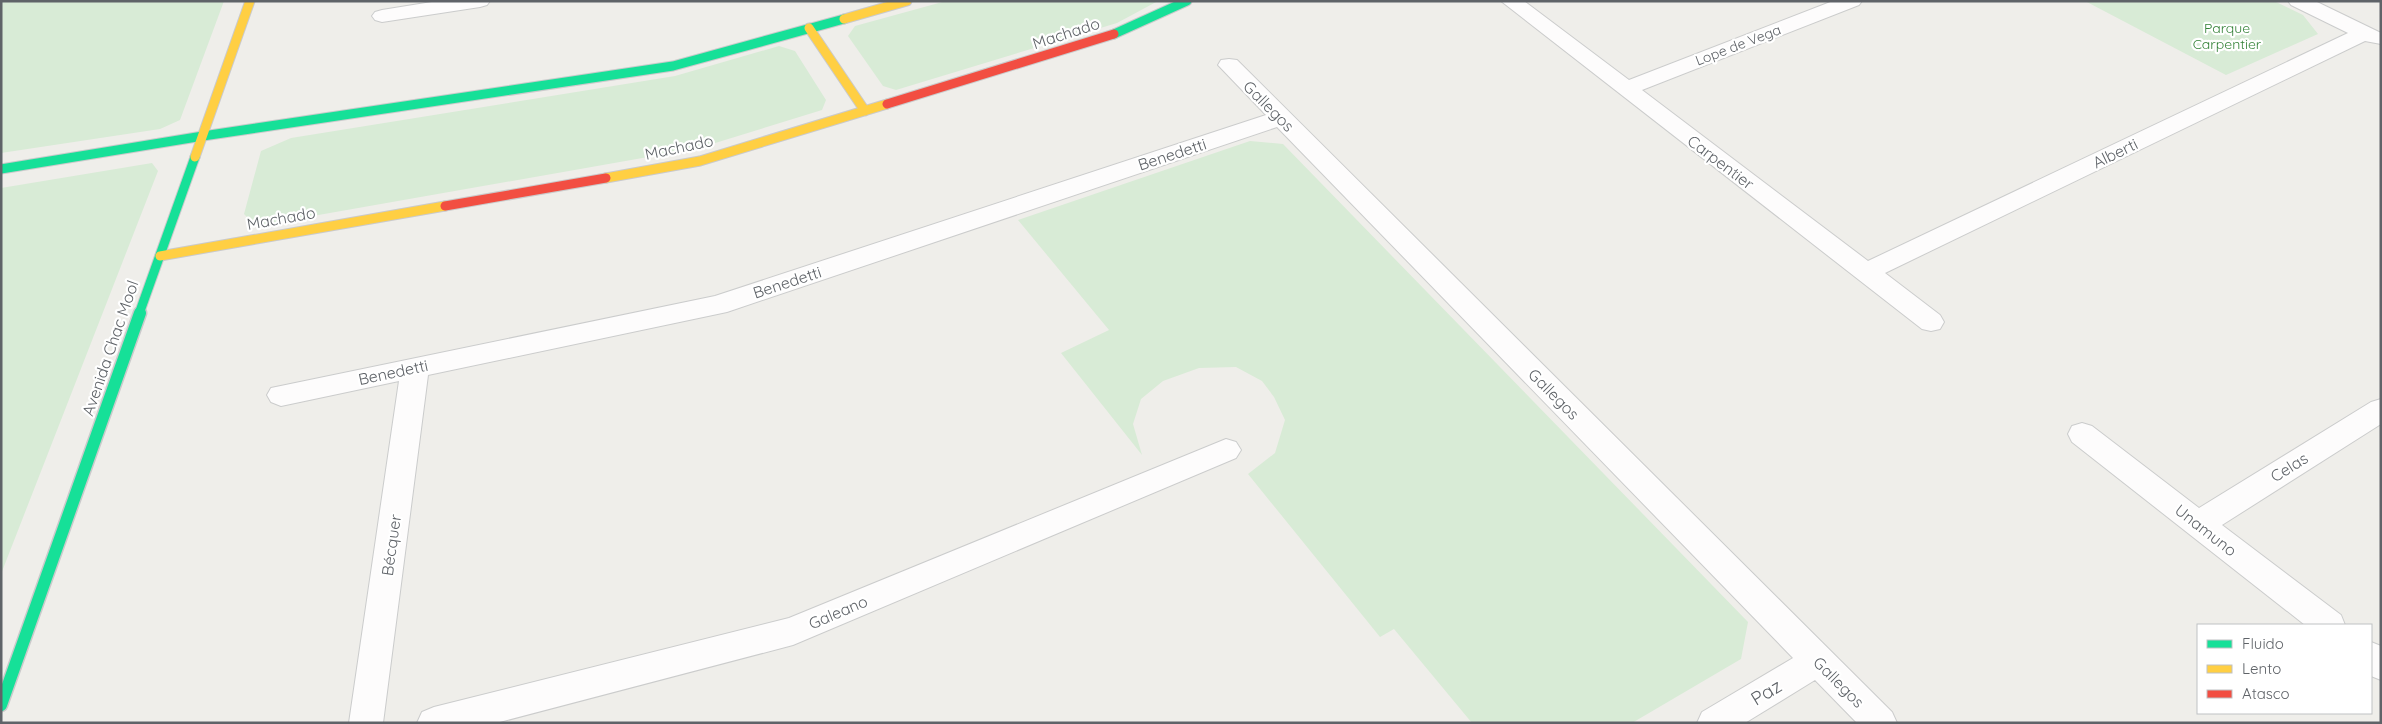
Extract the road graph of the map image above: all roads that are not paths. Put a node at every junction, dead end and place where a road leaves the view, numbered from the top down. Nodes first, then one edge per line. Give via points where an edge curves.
1 (250, 1) edge
2 (907, 1) edge
3 (1187, 1) edge
4 (1510, 1) edge
5 (1852, 1) edge
6 (2298, 1) edge
7 (474, 2) edge
8 (382, 16) dead end
9 (809, 28) junction
10 (2373, 37) edge
11 (1228, 65) dead end
12 (1625, 88) junction
13 (865, 111) junction
14 (1280, 118) junction
15 (202, 136) junction
16 (1, 169) edge
17 (160, 256) junction
18 (1866, 272) junction
19 (1931, 322) dead end
20 (415, 367) junction
21 (281, 395) dead end
22 (2381, 410) edge
23 (2082, 434) dead end
24 (1226, 450) dead end
25 (2198, 524) junction
26 (2329, 624) edge
27 (1818, 661) junction
28 (1, 705) edge
29 (366, 723) edge
30 (434, 723) edge
31 (1714, 723) edge
32 (1880, 723) edge

1 - 15 street, Avenida Chac Mool
2 - 9 street
3 - 13 street, Machado via 1103,39
4 - 12 street, Carpentier
5 - 12 street, Lope de Vega
6 - 10 street
7 - 8 street
9 - 13 street
9 - 15 street via 673,66
10 - 18 street, Alberti
11 - 14 street, Gallegos
12 - 18 street, Carpentier
13 - 17 street, Machado via 700,161
14 - 20 street, Benedetti via 718,305
14 - 27 street, Gallegos
15 - 16 street
15 - 17 street, Avenida Chac Mool
17 - 28 street, Avenida Chac Mool
18 - 19 street, Carpentier
20 - 21 street, Benedetti
20 - 29 street, Bécquer
22 - 25 street, Celas
23 - 25 street, Unamuno
24 - 30 street, Galeano via 793,631
25 - 26 street, Unamuno
27 - 31 street, Paz
27 - 32 street, Gallegos

